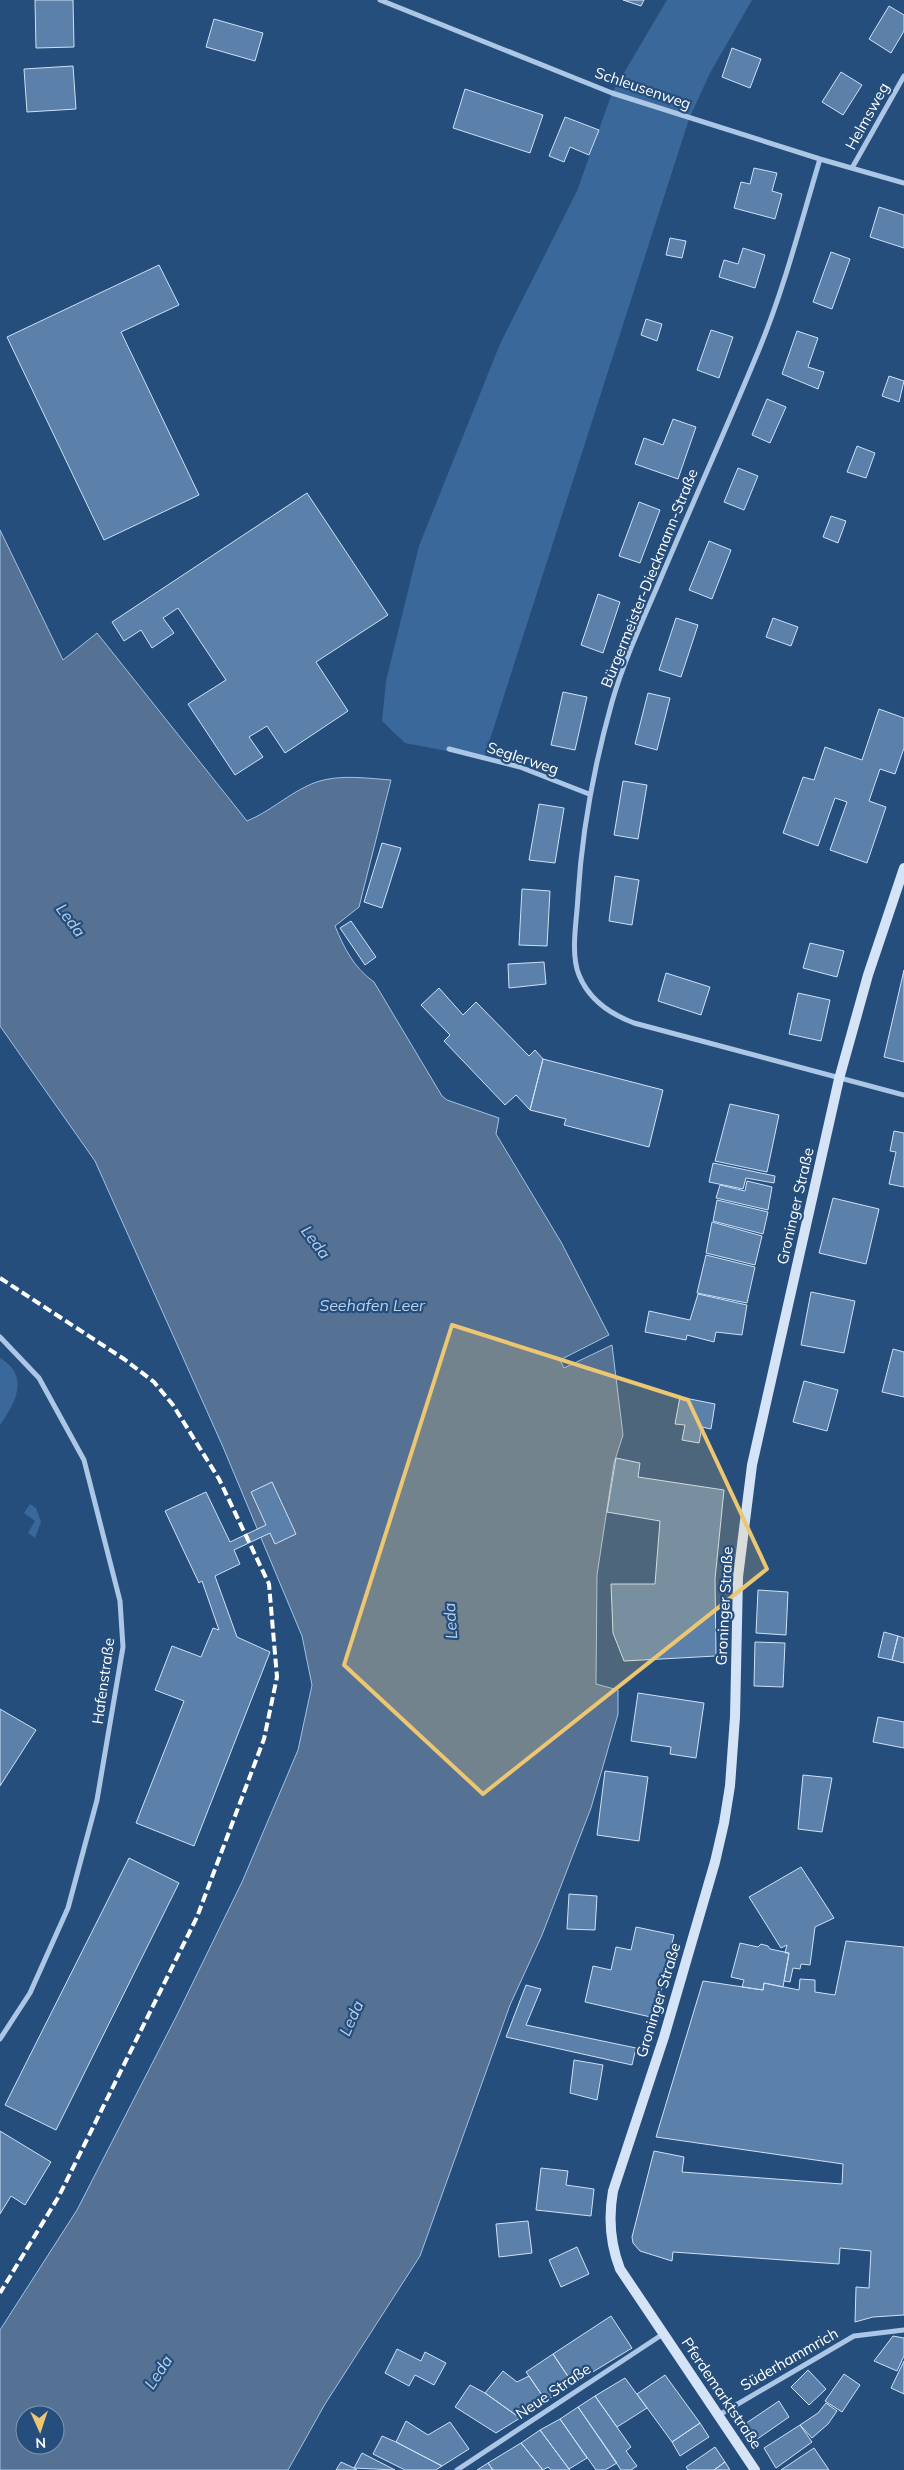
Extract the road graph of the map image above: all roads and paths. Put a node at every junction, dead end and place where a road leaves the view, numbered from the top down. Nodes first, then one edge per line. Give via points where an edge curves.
1 (380, 0) edge
2 (904, 76) edge
3 (820, 159) junction
4 (852, 168) junction
5 (904, 183) edge
6 (449, 749) dead end
7 (589, 794) junction
8 (904, 868) edge
9 (839, 1079) junction
10 (904, 1095) edge
11 (0, 1337) edge
12 (0, 2039) edge
13 (904, 2330) edge
14 (663, 2334) junction
15 (719, 2415) junction
16 (457, 2470) edge
17 (756, 2470) edge

1 - 3 street, Schleusenweg via 612,92
2 - 4 street, Helmsweg
3 - 4 street, Schleusenweg
3 - 7 street, Bürgermeister-Dieckmann-Straße via 761,345 637,634 613,700
4 - 5 street, Schleusenweg
6 - 7 street, Seglerweg via 520,768
7 - 9 street, Bürgermeister-Dieckmann-Straße via 578,890 576,954 578,974 602,1007 634,1023
8 - 9 street, Groninger Straße via 868,975
9 - 10 street, Bürgermeister-Dieckmann-Straße
9 - 14 street, Groninger Straße via 752,1465 738,1577 735,1717 724,1823 664,2036 610,2208 611,2240 620,2269
11 - 12 street, Hafenstraße via 39,1378 84,1460 120,1601 123,1647 97,1800 68,1908 30,1993
13 - 15 street, Süderhammrich via 854,2336
14 - 15 street, Pferdemarktstraße
14 - 16 street, Neue Straße
15 - 17 street, Pferdemarktstraße

